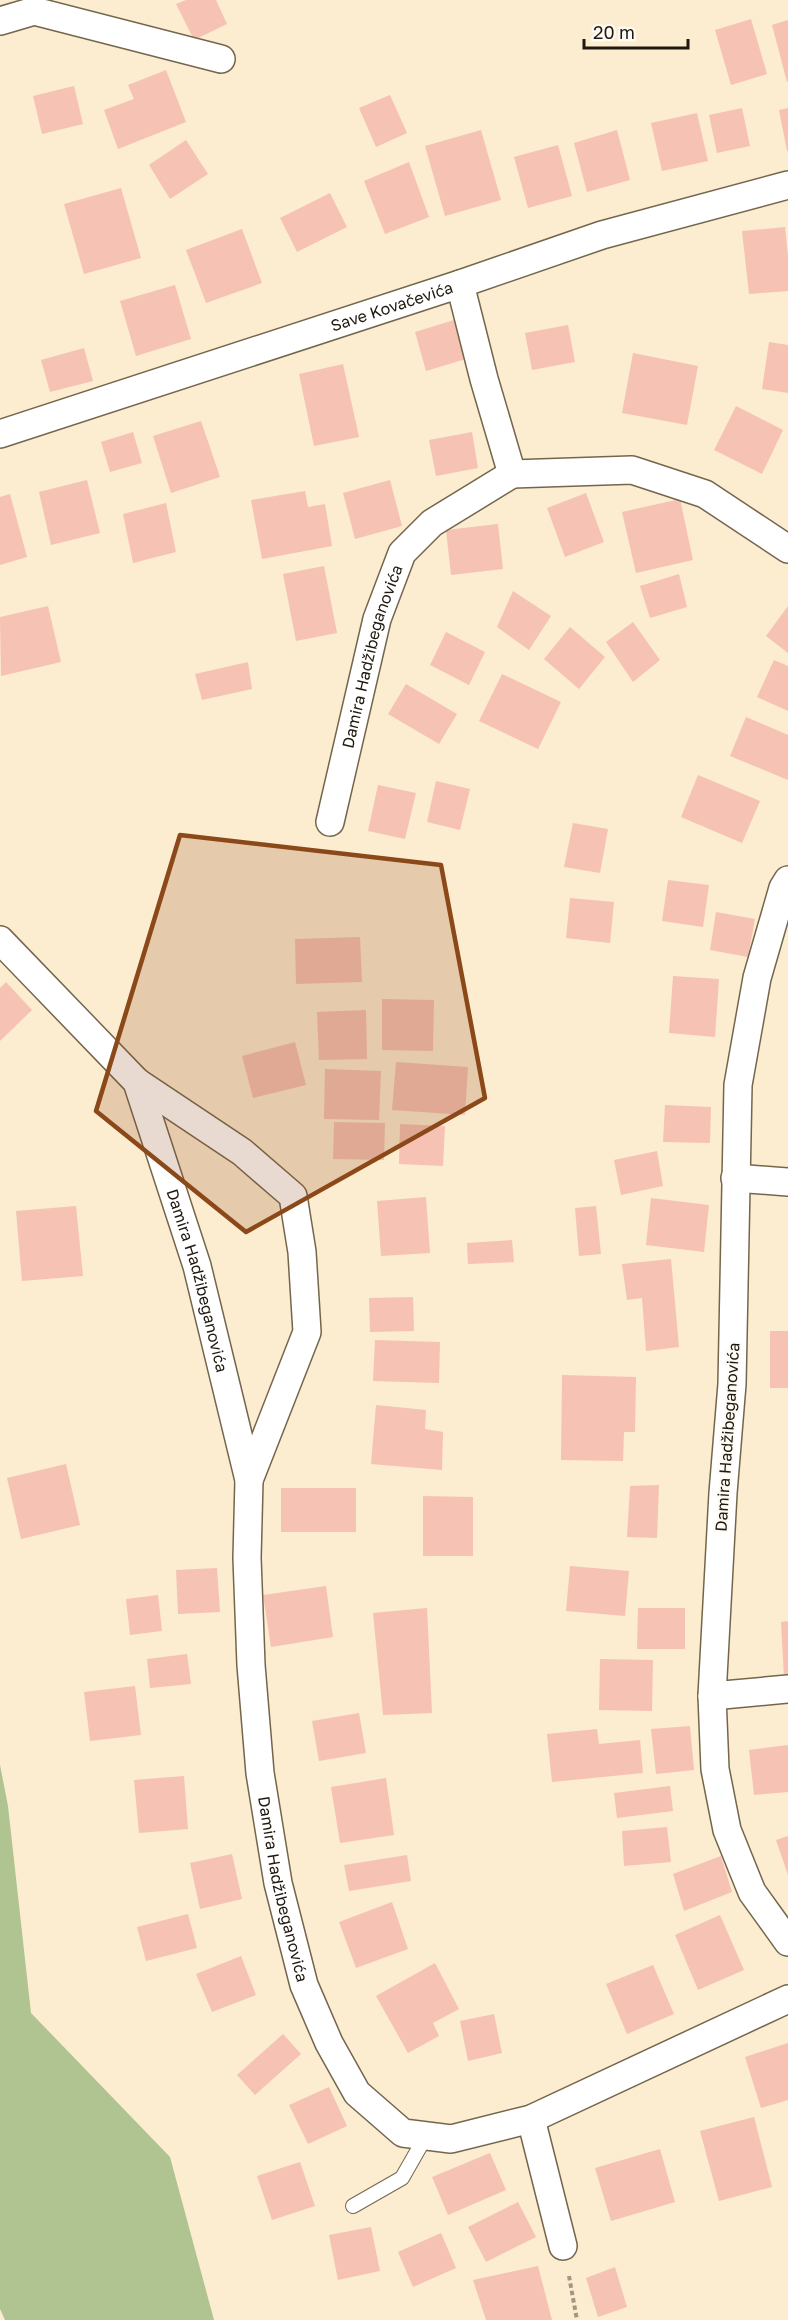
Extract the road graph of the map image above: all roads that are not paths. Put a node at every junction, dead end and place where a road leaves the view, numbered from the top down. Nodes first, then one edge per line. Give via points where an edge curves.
1 (0, 21) edge
2 (221, 58) dead end
3 (788, 186) edge
4 (460, 284) junction
5 (0, 434) edge
6 (512, 474) junction
7 (788, 549) edge
8 (330, 822) dead end
9 (788, 880) edge
10 (0, 940) edge
11 (137, 1082) junction
12 (735, 1178) junction
13 (788, 1182) edge
14 (249, 1480) junction
15 (788, 1689) edge
16 (712, 1696) junction
17 (788, 1942) edge
18 (788, 1999) edge
19 (531, 2119) junction
20 (426, 2136) junction
21 (353, 2206) dead end
22 (563, 2246) road end

1 - 2 street via 34,11
3 - 4 street, Save Kovačevića via 602,235
4 - 5 street, Save Kovačevića
4 - 6 street
6 - 7 street, Damira Hadžibeganovića via 632,470 705,494
6 - 8 street, Damira Hadžibeganovića via 432,523 402,553 377,619
9 - 12 street, Damira Hadžibeganovića via 757,978 738,1085
10 - 11 street, Damira Hadžibeganovića
11 - 14 street, Damira Hadžibeganovića via 197,1266
11 - 14 street, Damira Hadžibeganovića via 242,1152 293,1196 302,1252 307,1332
12 - 13 street
12 - 16 street, Damira Hadžibeganovića via 732,1384
14 - 20 street, Damira Hadžibeganovića via 251,1665 260,1773 278,1883 304,1985 329,2043 357,2093 403,2133
15 - 16 street
16 - 17 street, Damira Hadžibeganovića via 715,1769 727,1830 752,1892
18 - 19 street, Damira Hadžibeganovića
19 - 20 street, Damira Hadžibeganovića via 451,2139
19 - 22 street
20 - 21 lane via 402,2178

